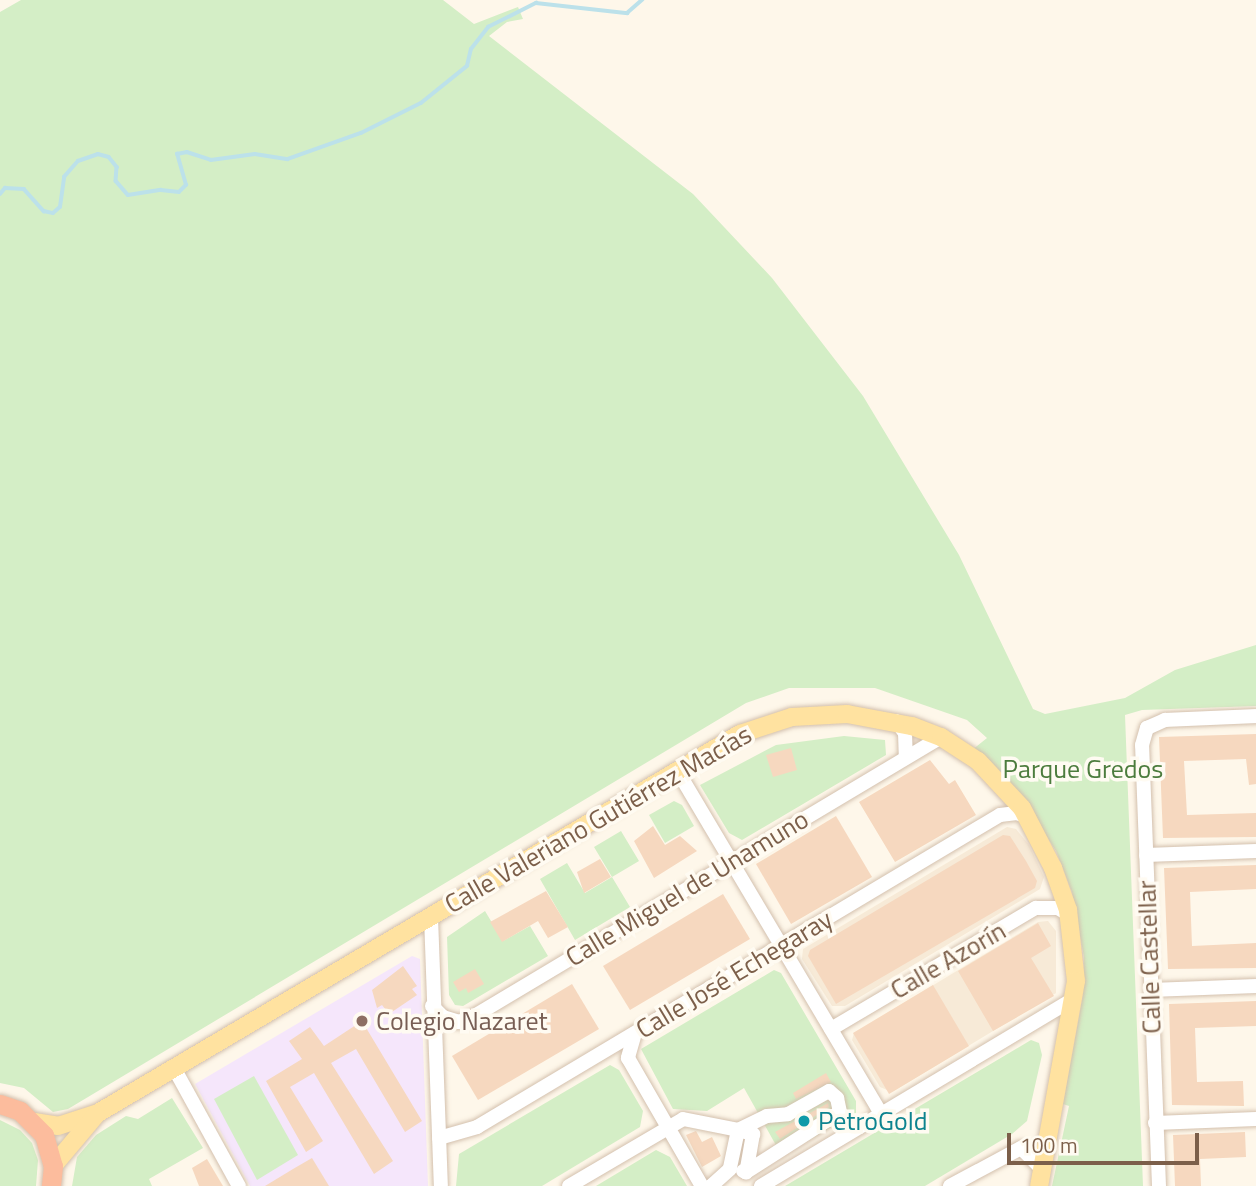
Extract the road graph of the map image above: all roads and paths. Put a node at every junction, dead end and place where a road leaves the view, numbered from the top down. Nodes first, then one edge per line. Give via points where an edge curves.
1 (1256, 716) edge
2 (896, 721) junction
3 (941, 737) junction
4 (906, 757) junction
5 (677, 770) junction
6 (1027, 817) junction
7 (1256, 851) edge
8 (1146, 855) junction
9 (732, 862) junction
10 (1069, 915) junction
11 (431, 916) junction
12 (781, 946) junction
13 (1256, 986) edge
14 (1151, 990) junction
15 (1074, 999) junction
16 (432, 1006) junction
17 (831, 1029) junction
18 (635, 1033) junction
19 (174, 1068) junction
20 (0, 1104) edge
21 (98, 1112) junction
22 (881, 1114) junction
23 (1256, 1119) edge
24 (34, 1122) junction
25 (1155, 1123) junction
26 (667, 1126) junction
27 (738, 1130) junction
28 (439, 1138) junction
29 (53, 1166) junction
30 (730, 1169) junction
31 (746, 1172) junction
32 (1041, 1177) edge
33 (51, 1186) edge
34 (239, 1186) edge
35 (441, 1186) edge
36 (569, 1186) edge
37 (702, 1186) edge
38 (711, 1186) edge
39 (761, 1186) edge
40 (950, 1186) edge
41 (1159, 1186) edge

1 - 8 street, Calle Castellar via 1165,720 1147,728 1142,745
2 - 3 main road, Calle Valeriano Gutiérrez Macías
2 - 4 street via 905,733
2 - 5 main road, Calle Valeriano Gutiérrez Macías via 848,714 792,717 740,734
3 - 4 street, Calle Miguel de Unamuno
3 - 6 main road, Calle Valeriano Gutiérrez Macías via 986,768
4 - 9 street, Calle Miguel de Unamuno
5 - 9 street
5 - 11 main road, Calle Valeriano Gutiérrez Macías
6 - 10 main road, Calle Valeriano Gutiérrez Macías via 1053,868
6 - 12 street, Calle José Echegaray via 1017,813 1000,816
7 - 8 street
8 - 14 street, Calle Castellar
9 - 12 street
9 - 16 street, Calle Miguel de Unamuno via 476,1015 458,1022 443,1017
10 - 15 main road, Calle Valeriano Gutiérrez Macías via 1075,951
10 - 17 street, Calle Azorín via 1058,908 1036,908
11 - 16 street
11 - 19 main road, Calle Valeriano Gutiérrez Macías
12 - 17 street
12 - 18 street, Calle José Echegaray
13 - 14 street
14 - 25 street, Calle Castellar
15 - 22 street
15 - 32 main road, Calle Valeriano Gutiérrez Macías
16 - 28 street
17 - 22 street
18 - 26 street via 628,1058
18 - 28 street, Calle José Echegaray via 477,1127
19 - 21 main road, Calle Valeriano Gutiérrez Macías
19 - 34 street
20 - 24 highway
21 - 24 main road, Calle Valeriano Gutiérrez Macías via 58,1126
21 - 29 main road, Calle Valeriano Gutiérrez Macías
22 - 39 street
23 - 25 street
24 - 29 highway via 51,1150
25 - 41 street, Calle Castellar
26 - 27 street via 683,1119
26 - 36 street
26 - 37 street
27 - 30 street
27 - 31 street via 753,1133
27 - 31 street via 767,1116 788,1114 829,1091 837,1098 840,1112
28 - 35 street
29 - 33 highway
30 - 31 street
30 - 38 street
32 - 40 street via 1021,1148

